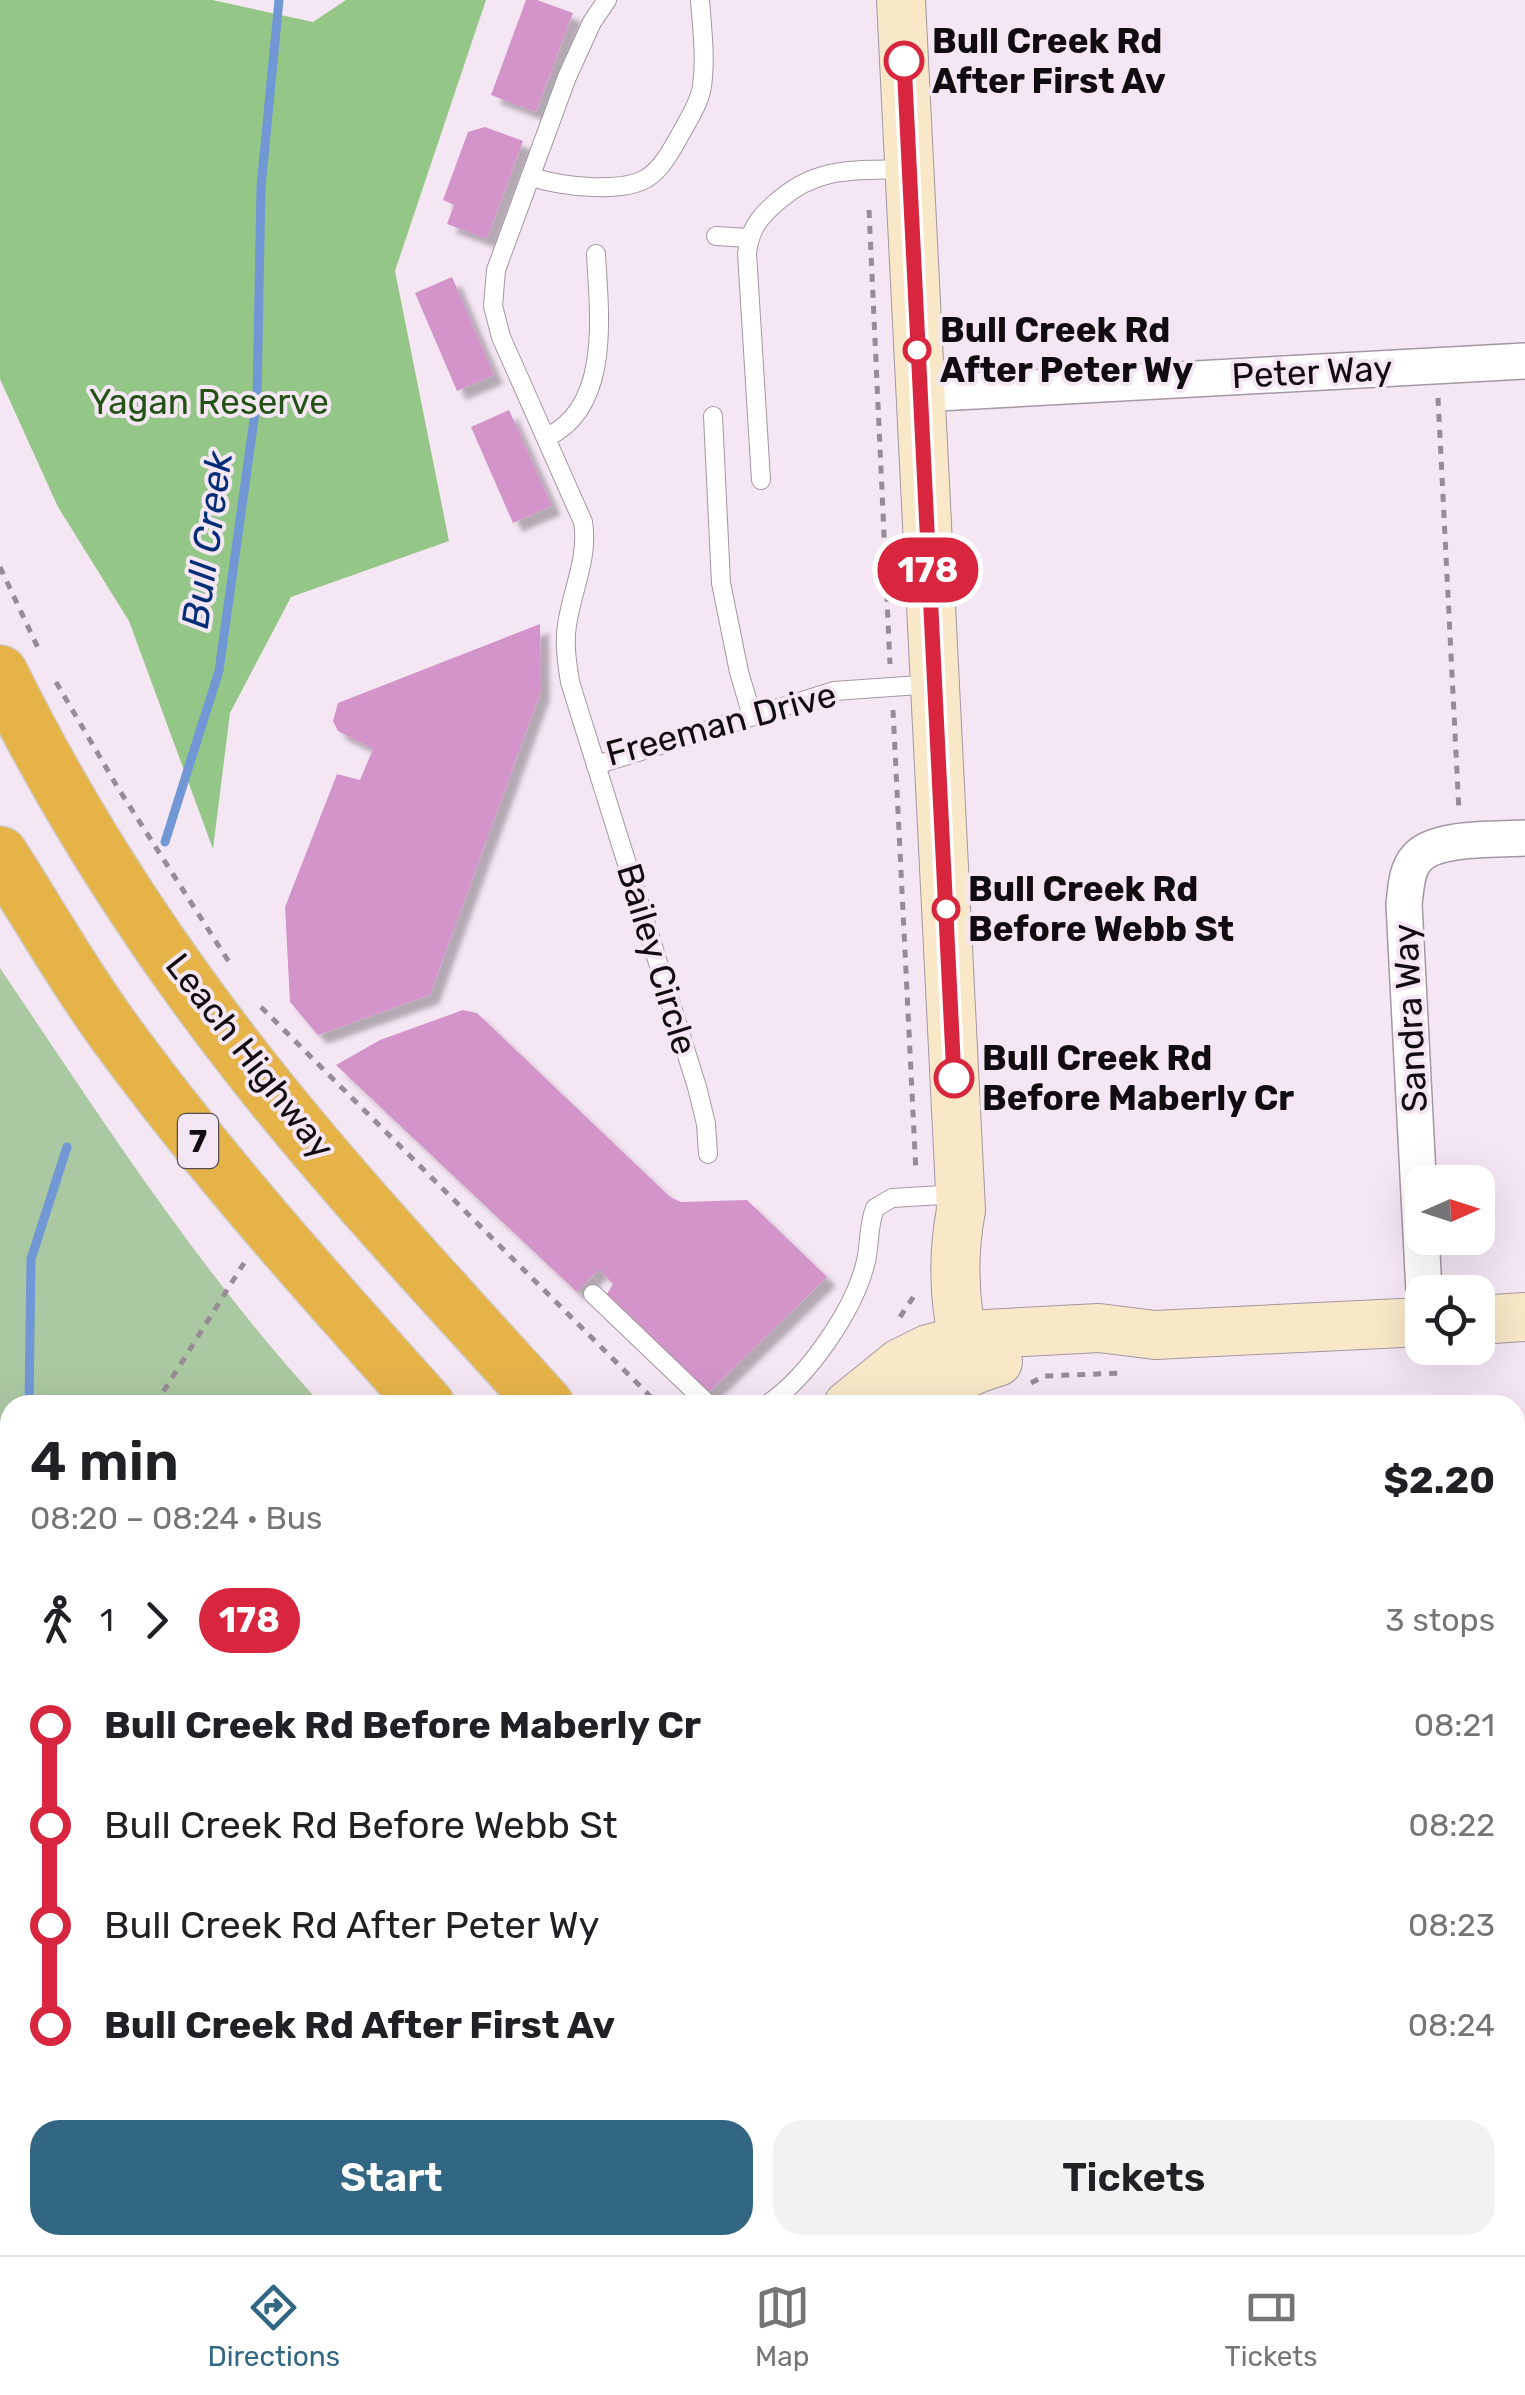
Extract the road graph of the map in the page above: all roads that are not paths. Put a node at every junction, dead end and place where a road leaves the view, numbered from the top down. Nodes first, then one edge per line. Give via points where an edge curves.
1 (607, 0) edge
2 (700, 0) edge
3 (900, 0) edge
4 (888, 170) junction
5 (532, 176) junction
6 (716, 236) dead end
7 (749, 238) junction
8 (596, 254) dead end
9 (1525, 361) edge
10 (920, 394) junction
11 (713, 416) dead end
12 (547, 437) junction
13 (760, 480) dead end
14 (20, 662) edge
15 (913, 685) junction
16 (752, 716) junction
17 (596, 765) junction
18 (1525, 838) edge
19 (0, 854) edge
20 (708, 1154) dead end
21 (946, 1200) junction
22 (393, 1235) junction
23 (1423, 1275) edge
24 (593, 1294) dead end
25 (1495, 1320) edge
26 (1525, 1320) edge
27 (1405, 1323) edge
28 (978, 1352) junction
29 (418, 1395) edge
30 (537, 1395) edge
31 (575, 1395) edge
32 (698, 1395) edge
33 (776, 1395) edge
34 (858, 1395) edge
35 (927, 1395) edge

1 - 5 lane, Freeman Drive via 567,77
2 - 5 lane via 702,90 670,153 649,176 576,188
3 - 4 street
4 - 7 lane via 829,173 802,182 756,222
4 - 10 street
5 - 12 lane, Freeman Drive via 496,270 493,306
6 - 7 lane
7 - 13 lane
8 - 12 lane via 601,343 595,369 576,411
9 - 10 street, Peter Way
10 - 15 street
11 - 16 lane via 721,582
12 - 17 lane, Freeman Drive via 586,538 565,652
14 - 22 highway, Leach Highway via 59,784 248,1063
15 - 16 lane, Freeman Drive via 834,692
15 - 21 street
16 - 17 lane, Freeman Drive
17 - 20 lane, Bailey Circle via 697,1088
18 - 23 street, Sandra Way via 1434,847 1417,858 1407,878
19 - 29 highway, 7 via 121,1042 182,1122
21 - 28 street
21 - 33 lane via 892,1198 875,1208 863,1270 836,1329
22 - 30 highway, Leach Highway
22 - 31 highway
24 - 32 lane
25 - 26 street
27 - 28 street via 1155,1335 1099,1328
28 - 34 street via 928,1349
28 - 35 street

